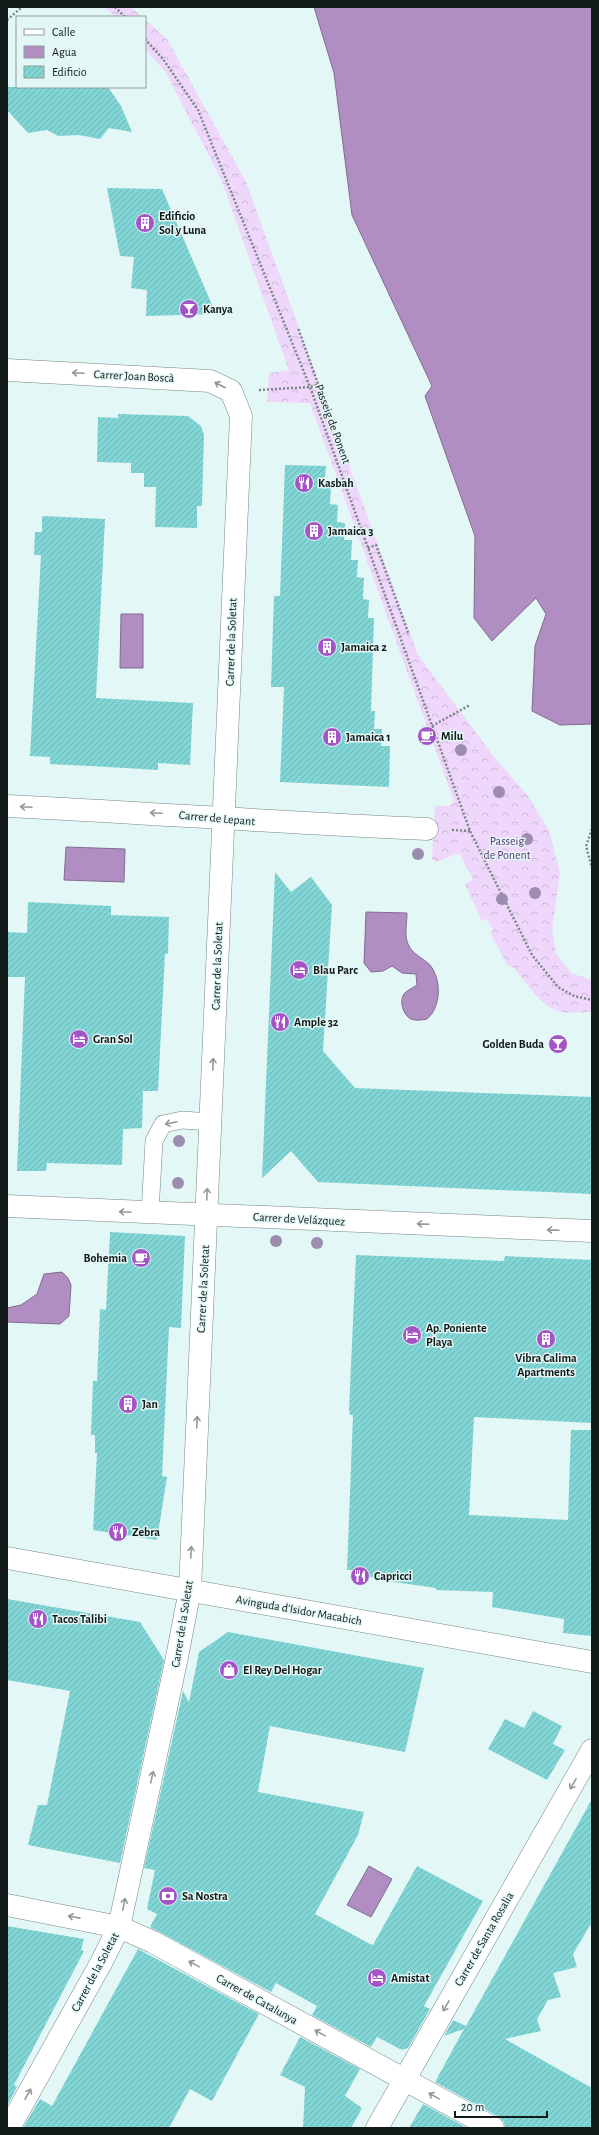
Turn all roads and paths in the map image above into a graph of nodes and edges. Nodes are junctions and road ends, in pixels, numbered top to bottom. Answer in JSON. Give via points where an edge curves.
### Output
{"nodes":[{"id":1,"x":22,"y":7,"type":"edge"},
{"id":2,"x":115,"y":7,"type":"edge"},
{"id":3,"x":124,"y":16,"type":"edge"},
{"id":4,"x":7,"y":20,"type":"edge"},
{"id":5,"x":146,"y":40,"type":"edge"},
{"id":6,"x":298,"y":328,"type":"dead end"},
{"id":7,"x":7,"y":370,"type":"edge"},
{"id":8,"x":310,"y":387,"type":"junction"},
{"id":9,"x":231,"y":391,"type":"junction"},
{"id":10,"x":368,"y":548,"type":"junction"},
{"id":11,"x":409,"y":635,"type":"dead end"},
{"id":12,"x":470,"y":705,"type":"dead end"},
{"id":13,"x":432,"y":726,"type":"junction"},
{"id":14,"x":7,"y":806,"type":"edge"},
{"id":15,"x":223,"y":819,"type":"junction"},
{"id":16,"x":428,"y":829,"type":"dead end"},
{"id":17,"x":592,"y":829,"type":"edge"},
{"id":18,"x":592,"y":868,"type":"edge"},
{"id":19,"x":592,"y":1000,"type":"edge"},
{"id":20,"x":210,"y":1122,"type":"junction"},
{"id":21,"x":7,"y":1206,"type":"edge"},
{"id":22,"x":150,"y":1213,"type":"junction"},
{"id":23,"x":206,"y":1215,"type":"junction"},
{"id":24,"x":592,"y":1232,"type":"edge"},
{"id":25,"x":7,"y":1558,"type":"edge"},
{"id":26,"x":190,"y":1590,"type":"junction"},
{"id":27,"x":592,"y":1662,"type":"edge"},
{"id":28,"x":592,"y":1750,"type":"edge"},
{"id":29,"x":7,"y":1905,"type":"edge"},
{"id":30,"x":119,"y":1927,"type":"junction"},
{"id":31,"x":404,"y":2079,"type":"junction"},
{"id":32,"x":9,"y":2128,"type":"edge"},
{"id":33,"x":377,"y":2128,"type":"edge"},
{"id":34,"x":493,"y":2128,"type":"edge"}],
"edges":[{"from":1,"to":4,"type":"path"},
{"from":2,"to":3,"type":"path"},
{"from":5,"to":8,"type":"path","name":"Passeig de Ponent","via":[[163,59],[198,110]]},
{"from":6,"to":8,"type":"path","via":[[318,384]]},
{"from":9,"to":7,"type":"street","name":"Carrer Joan Boscà","one_way":true,"via":[[210,380]]},
{"from":8,"to":9,"type":"path"},
{"from":8,"to":10,"type":"path","name":"Passeig de Ponent"},
{"from":9,"to":15,"type":"street","name":"Carrer de la Soletat","via":[[241,416]]},
{"from":10,"to":11,"type":"path","via":[[376,545]]},
{"from":10,"to":13,"type":"path","name":"Passeig de Ponent"},
{"from":12,"to":13,"type":"path"},
{"from":13,"to":19,"type":"path","name":"Passeig de Ponent","via":[[470,831],[532,955],[558,987],[574,996]]},
{"from":15,"to":14,"type":"street","name":"Carrer de Lepant","one_way":true,"via":[[176,814]]},
{"from":15,"to":16,"type":"street","name":"Carrer de Lepant"},
{"from":20,"to":15,"type":"street","name":"Carrer de la Soletat","one_way":true},
{"from":17,"to":18,"type":"path","via":[[586,846]]},
{"from":20,"to":22,"type":"lane","one_way":true,"via":[[182,1120],[163,1124],[154,1141]]},
{"from":23,"to":20,"type":"street","name":"Carrer de la Soletat","one_way":true},
{"from":22,"to":21,"type":"street","name":"Carrer de Velázquez","one_way":true},
{"from":22,"to":23,"type":"street","name":"Carrer de Velázquez"},
{"from":24,"to":23,"type":"street","name":"Carrer de Velázquez","one_way":true},
{"from":26,"to":23,"type":"street","name":"Carrer de la Soletat","one_way":true},
{"from":25,"to":26,"type":"street","name":"Avinguda d'Isidor Macabich"},
{"from":26,"to":27,"type":"street","name":"Avinguda d'Isidor Macabich"},
{"from":30,"to":26,"type":"street","name":"Carrer de la Soletat","one_way":true},
{"from":28,"to":31,"type":"street","name":"Carrer de Santa Rosalia","one_way":true},
{"from":30,"to":29,"type":"street","name":"Carrer de Catalunya","one_way":true},
{"from":31,"to":30,"type":"street","name":"Carrer de Catalunya","one_way":true,"via":[[153,1942]]},
{"from":32,"to":30,"type":"street","name":"Carrer de la Soletat","one_way":true},
{"from":31,"to":33,"type":"street","name":"Carrer de Santa Rosalia"},
{"from":34,"to":31,"type":"street","name":"Carrer de Catalunya","one_way":true}]}
